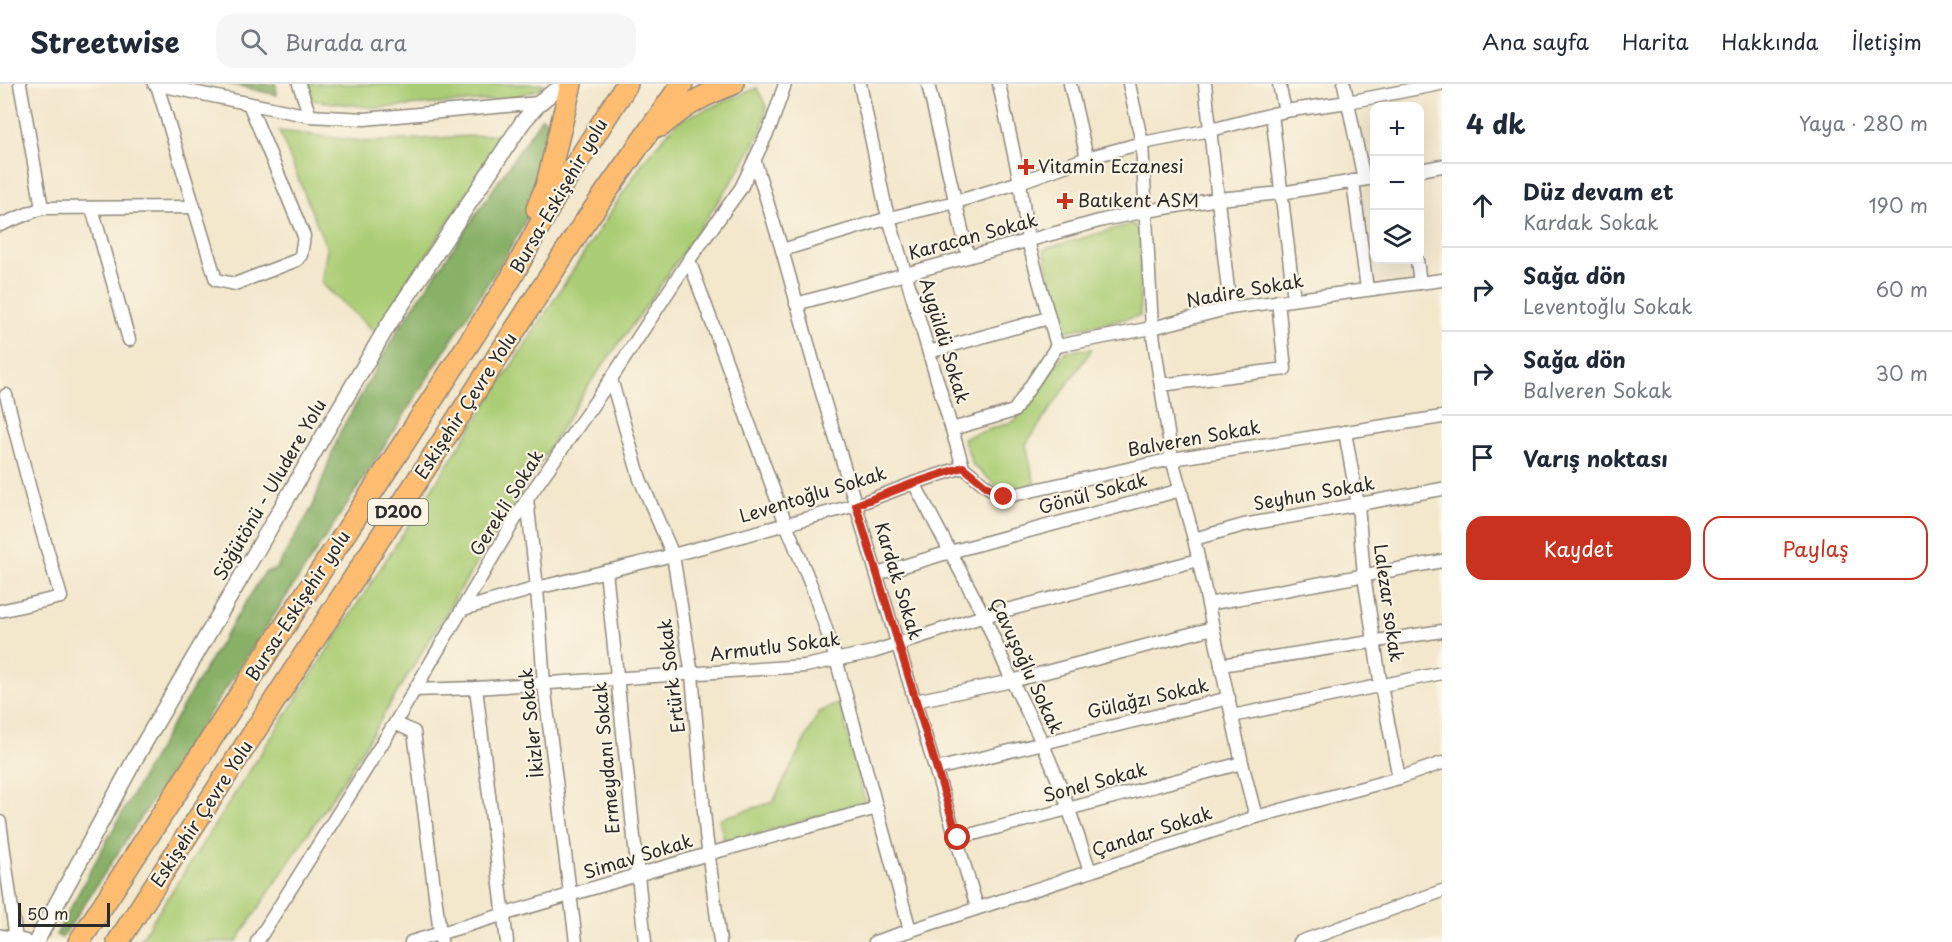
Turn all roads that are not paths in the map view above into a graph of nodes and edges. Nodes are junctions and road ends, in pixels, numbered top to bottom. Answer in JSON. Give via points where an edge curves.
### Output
{"nodes":[{"id":1,"x":20,"y":84,"type":"edge"},
{"id":2,"x":155,"y":84,"type":"edge"},
{"id":3,"x":299,"y":84,"type":"edge"},
{"id":4,"x":571,"y":84,"type":"edge"},
{"id":5,"x":627,"y":84,"type":"edge"},
{"id":6,"x":682,"y":84,"type":"edge"},
{"id":7,"x":734,"y":84,"type":"edge"},
{"id":8,"x":785,"y":84,"type":"edge"},
{"id":9,"x":860,"y":84,"type":"edge"},
{"id":10,"x":927,"y":84,"type":"edge"},
{"id":11,"x":999,"y":84,"type":"edge"},
{"id":12,"x":1070,"y":84,"type":"edge"},
{"id":13,"x":1129,"y":84,"type":"edge"},
{"id":14,"x":1205,"y":84,"type":"edge"},
{"id":15,"x":1279,"y":84,"type":"edge"},
{"id":16,"x":1344,"y":84,"type":"edge"},
{"id":17,"x":1440,"y":84,"type":"edge"},
{"id":18,"x":1348,"y":102,"type":"junction"},
{"id":19,"x":249,"y":104,"type":"junction"},
{"id":20,"x":538,"y":104,"type":"junction"},
{"id":21,"x":1279,"y":112,"type":"junction"},
{"id":22,"x":310,"y":116,"type":"junction"},
{"id":23,"x":1211,"y":130,"type":"junction"},
{"id":24,"x":642,"y":141,"type":"junction"},
{"id":25,"x":1142,"y":143,"type":"junction"},
{"id":26,"x":1087,"y":158,"type":"junction"},
{"id":27,"x":755,"y":162,"type":"junction"},
{"id":28,"x":1442,"y":166,"type":"edge"},
{"id":29,"x":1424,"y":169,"type":"edge"},
{"id":30,"x":1364,"y":179,"type":"edge"},
{"id":31,"x":1020,"y":182,"type":"junction"},
{"id":32,"x":1281,"y":193,"type":"junction"},
{"id":33,"x":1218,"y":199,"type":"junction"},
{"id":34,"x":956,"y":202,"type":"junction"},
{"id":35,"x":194,"y":207,"type":"junction"},
{"id":36,"x":42,"y":208,"type":"junction"},
{"id":37,"x":92,"y":208,"type":"junction"},
{"id":38,"x":1147,"y":211,"type":"junction"},
{"id":39,"x":889,"y":218,"type":"junction"},
{"id":40,"x":0,"y":225,"type":"edge"},
{"id":41,"x":1028,"y":241,"type":"junction"},
{"id":42,"x":782,"y":250,"type":"junction"},
{"id":43,"x":968,"y":256,"type":"junction"},
{"id":44,"x":689,"y":260,"type":"junction"},
{"id":45,"x":1418,"y":264,"type":"edge"},
{"id":46,"x":905,"y":275,"type":"junction"},
{"id":47,"x":510,"y":280,"type":"junction"},
{"id":48,"x":1442,"y":280,"type":"edge"},
{"id":49,"x":1420,"y":283,"type":"junction"},
{"id":50,"x":1367,"y":289,"type":"junction"},
{"id":51,"x":1294,"y":299,"type":"junction"},
{"id":52,"x":1278,"y":301,"type":"junction"},
{"id":53,"x":796,"y":304,"type":"junction"},
{"id":54,"x":1230,"y":308,"type":"junction"},
{"id":55,"x":1048,"y":318,"type":"junction"},
{"id":56,"x":1152,"y":328,"type":"junction"},
{"id":57,"x":129,"y":340,"type":"dead end"},
{"id":58,"x":1056,"y":346,"type":"junction"},
{"id":59,"x":929,"y":352,"type":"junction"},
{"id":60,"x":612,"y":379,"type":"junction"},
{"id":61,"x":1161,"y":385,"type":"junction"},
{"id":62,"x":6,"y":394,"type":"dead end"},
{"id":63,"x":1442,"y":417,"type":"edge"},
{"id":64,"x":952,"y":429,"type":"junction"},
{"id":65,"x":1345,"y":432,"type":"junction"},
{"id":66,"x":1172,"y":459,"type":"junction"},
{"id":67,"x":963,"y":467,"type":"junction"},
{"id":68,"x":914,"y":483,"type":"junction"},
{"id":69,"x":1442,"y":489,"type":"edge"},
{"id":70,"x":1181,"y":490,"type":"junction"},
{"id":71,"x":527,"y":499,"type":"junction"},
{"id":72,"x":856,"y":505,"type":"junction"},
{"id":73,"x":1358,"y":505,"type":"junction"},
{"id":74,"x":786,"y":524,"type":"junction"},
{"id":75,"x":1194,"y":539,"type":"junction"},
{"id":76,"x":950,"y":552,"type":"junction"},
{"id":77,"x":673,"y":555,"type":"junction"},
{"id":78,"x":1198,"y":560,"type":"junction"},
{"id":79,"x":1442,"y":561,"type":"edge"},
{"id":80,"x":606,"y":571,"type":"junction"},
{"id":81,"x":877,"y":574,"type":"junction"},
{"id":82,"x":1365,"y":576,"type":"junction"},
{"id":83,"x":537,"y":588,"type":"junction"},
{"id":84,"x":1208,"y":604,"type":"junction"},
{"id":85,"x":463,"y":609,"type":"junction"},
{"id":86,"x":0,"y":611,"type":"edge"},
{"id":87,"x":984,"y":616,"type":"junction"},
{"id":88,"x":1213,"y":628,"type":"junction"},
{"id":89,"x":1442,"y":631,"type":"edge"},
{"id":90,"x":898,"y":643,"type":"junction"},
{"id":91,"x":1374,"y":643,"type":"junction"},
{"id":92,"x":836,"y":659,"type":"junction"},
{"id":93,"x":1221,"y":665,"type":"junction"},
{"id":94,"x":1442,"y":673,"type":"edge"},
{"id":95,"x":692,"y":675,"type":"junction"},
{"id":96,"x":618,"y":680,"type":"junction"},
{"id":97,"x":1012,"y":681,"type":"junction"},
{"id":98,"x":544,"y":684,"type":"junction"},
{"id":99,"x":1380,"y":686,"type":"junction"},
{"id":100,"x":476,"y":688,"type":"junction"},
{"id":101,"x":415,"y":690,"type":"junction"},
{"id":102,"x":1228,"y":698,"type":"junction"},
{"id":103,"x":915,"y":701,"type":"junction"},
{"id":104,"x":1232,"y":716,"type":"junction"},
{"id":105,"x":395,"y":723,"type":"junction"},
{"id":106,"x":1042,"y":742,"type":"junction"},
{"id":107,"x":1442,"y":763,"type":"edge"},
{"id":108,"x":1242,"y":764,"type":"junction"},
{"id":109,"x":936,"y":769,"type":"junction"},
{"id":110,"x":1399,"y":778,"type":"junction"},
{"id":111,"x":877,"y":808,"type":"junction"},
{"id":112,"x":1068,"y":809,"type":"junction"},
{"id":113,"x":1256,"y":817,"type":"junction"},
{"id":114,"x":0,"y":822,"type":"edge"},
{"id":115,"x":958,"y":838,"type":"junction"},
{"id":116,"x":708,"y":854,"type":"junction"},
{"id":117,"x":1090,"y":871,"type":"junction"},
{"id":118,"x":636,"y":876,"type":"junction"},
{"id":119,"x":1442,"y":891,"type":"edge"},
{"id":120,"x":570,"y":896,"type":"junction"},
{"id":121,"x":977,"y":907,"type":"junction"},
{"id":122,"x":504,"y":915,"type":"junction"},
{"id":123,"x":910,"y":930,"type":"junction"},
{"id":124,"x":0,"y":937,"type":"edge"},
{"id":125,"x":441,"y":938,"type":"edge"},
{"id":126,"x":20,"y":941,"type":"edge"},
{"id":127,"x":36,"y":942,"type":"edge"},
{"id":128,"x":79,"y":942,"type":"edge"},
{"id":129,"x":118,"y":942,"type":"edge"},
{"id":130,"x":257,"y":942,"type":"edge"},
{"id":131,"x":411,"y":942,"type":"edge"},
{"id":132,"x":507,"y":942,"type":"edge"},
{"id":133,"x":576,"y":942,"type":"edge"},
{"id":134,"x":645,"y":942,"type":"edge"},
{"id":135,"x":720,"y":942,"type":"edge"},
{"id":136,"x":875,"y":942,"type":"edge"},
{"id":137,"x":1300,"y":942,"type":"edge"}],
"edges":[{"from":1,"to":36,"type":"street"},
{"from":2,"to":19,"type":"street"},
{"from":2,"to":35,"type":"street"},
{"from":3,"to":22,"type":"street"},
{"from":4,"to":20,"type":"street","name":"Söğütönü - Uludere Yolu","via":[[556,89]]},
{"from":4,"to":47,"type":"highway","via":[[547,184]]},
{"from":5,"to":47,"type":"highway","name":"Bursa-Eskişehir yolu","number":"D200","via":[[555,197]]},
{"from":6,"to":24,"type":"highway","name":"Eskişehir Çevre Yolu","number":"D200"},
{"from":7,"to":24,"type":"highway","via":[[680,109]]},
{"from":8,"to":27,"type":"street","name":"Gerekli Sokak"},
{"from":9,"to":39,"type":"street","name":"Aygüldü Sokak"},
{"from":10,"to":34,"type":"street"},
{"from":11,"to":31,"type":"street"},
{"from":12,"to":26,"type":"street"},
{"from":13,"to":25,"type":"street"},
{"from":14,"to":23,"type":"street"},
{"from":15,"to":21,"type":"street"},
{"from":16,"to":18,"type":"street"},
{"from":17,"to":18,"type":"street"},
{"from":18,"to":21,"type":"street"},
{"from":18,"to":30,"type":"street"},
{"from":19,"to":22,"type":"street"},
{"from":19,"to":35,"type":"street","via":[[304,236],[301,255],[235,284],[216,280]]},
{"from":20,"to":22,"type":"street","via":[[364,119]]},
{"from":20,"to":127,"type":"street","name":"Söğütönü - Uludere Yolu","via":[[387,327],[135,759]]},
{"from":21,"to":23,"type":"street"},
{"from":21,"to":32,"type":"street"},
{"from":23,"to":25,"type":"street"},
{"from":23,"to":33,"type":"street"},
{"from":24,"to":129,"type":"highway","name":"Eskişehir Çevre Yolu","number":"D200","via":[[583,225]]},
{"from":25,"to":26,"type":"street"},
{"from":25,"to":38,"type":"street"},
{"from":26,"to":31,"type":"street"},
{"from":27,"to":42,"type":"street","name":"Kardak Sokak"},
{"from":27,"to":44,"type":"street","name":"Gerekli Sokak"},
{"from":28,"to":29,"type":"street"},
{"from":30,"to":32,"type":"street","name":"Karacan Sokak"},
{"from":30,"to":50,"type":"street"},
{"from":31,"to":34,"type":"street"},
{"from":31,"to":41,"type":"street"},
{"from":32,"to":33,"type":"street","name":"Karacan Sokak"},
{"from":32,"to":51,"type":"street"},
{"from":33,"to":38,"type":"street","name":"Karacan Sokak"},
{"from":33,"to":54,"type":"street"},
{"from":34,"to":39,"type":"street"},
{"from":34,"to":43,"type":"street"},
{"from":35,"to":37,"type":"street"},
{"from":36,"to":37,"type":"street"},
{"from":36,"to":40,"type":"street"},
{"from":37,"to":57,"type":"street"},
{"from":38,"to":41,"type":"street","name":"Karacan Sokak"},
{"from":38,"to":56,"type":"street"},
{"from":39,"to":42,"type":"street"},
{"from":39,"to":46,"type":"street","name":"Aygüldü Sokak"},
{"from":41,"to":43,"type":"street","name":"Karacan Sokak"},
{"from":41,"to":55,"type":"street"},
{"from":42,"to":53,"type":"street","name":"Kardak Sokak"},
{"from":43,"to":46,"type":"street","name":"Karacan Sokak"},
{"from":44,"to":60,"type":"street","name":"Gerekli Sokak"},
{"from":44,"to":74,"type":"street"},
{"from":45,"to":49,"type":"street"},
{"from":46,"to":53,"type":"street","name":"Karacan Sokak"},
{"from":46,"to":59,"type":"street","name":"Aygüldü Sokak"},
{"from":47,"to":128,"type":"highway","name":"Bursa-Eskişehir yolu","number":"D200"},
{"from":48,"to":49,"type":"street","name":"Nadire Sokak"},
{"from":49,"to":50,"type":"street","name":"Nadire Sokak"},
{"from":50,"to":51,"type":"street","name":"Nadire Sokak"},
{"from":51,"to":52,"type":"street","name":"Nadire Sokak"},
{"from":52,"to":54,"type":"street","name":"Nadire Sokak"},
{"from":52,"to":61,"type":"street","via":[[1285,369]]},
{"from":53,"to":72,"type":"street","name":"Kardak Sokak"},
{"from":54,"to":56,"type":"street","name":"Nadire Sokak"},
{"from":55,"to":58,"type":"street"},
{"from":55,"to":59,"type":"street"},
{"from":56,"to":58,"type":"street","name":"Nadire Sokak"},
{"from":56,"to":61,"type":"street"},
{"from":58,"to":64,"type":"street","via":[[1014,411]]},
{"from":59,"to":64,"type":"street","name":"Aygüldü Sokak"},
{"from":60,"to":71,"type":"street","name":"Gerekli Sokak"},
{"from":60,"to":77,"type":"street","name":"Ertürk Sokak","via":[[640,479]]},
{"from":61,"to":66,"type":"street"},
{"from":62,"to":86,"type":"street","via":[[61,597]]},
{"from":63,"to":65,"type":"street","name":"Balveren Sokak"},
{"from":64,"to":67,"type":"street","name":"Aygüldü Sokak"},
{"from":65,"to":66,"type":"street","name":"Balveren Sokak"},
{"from":65,"to":73,"type":"street","name":"Lalezar sokak"},
{"from":66,"to":67,"type":"street","name":"Balveren Sokak","via":[[1004,497]]},
{"from":66,"to":70,"type":"street"},
{"from":67,"to":68,"type":"street","name":"Leventoğlu Sokak"},
{"from":68,"to":72,"type":"street","name":"Leventoğlu Sokak"},
{"from":68,"to":76,"type":"street","name":"Çavuşoğlu Sokak"},
{"from":69,"to":73,"type":"street","name":"Seyhun Sokak"},
{"from":70,"to":75,"type":"street"},
{"from":70,"to":76,"type":"street","name":"Gönül Sokak"},
{"from":71,"to":83,"type":"street","name":"İkizler Sokak"},
{"from":71,"to":85,"type":"street","name":"Gerekli Sokak"},
{"from":72,"to":74,"type":"street","name":"Leventoğlu Sokak"},
{"from":72,"to":81,"type":"street","name":"Kardak Sokak"},
{"from":73,"to":75,"type":"street","name":"Seyhun Sokak","via":[[1244,525]]},
{"from":73,"to":82,"type":"street","name":"Lalezar sokak"},
{"from":74,"to":77,"type":"street","name":"Leventoğlu Sokak"},
{"from":74,"to":92,"type":"street"},
{"from":75,"to":78,"type":"street"},
{"from":76,"to":81,"type":"street","name":"Gönül Sokak"},
{"from":76,"to":87,"type":"street","name":"Çavuşoğlu Sokak"},
{"from":77,"to":80,"type":"street","name":"Leventoğlu Sokak"},
{"from":77,"to":95,"type":"street","name":"Ertürk Sokak"},
{"from":78,"to":84,"type":"street"},
{"from":78,"to":87,"type":"street","name":"Armutlu Sokak"},
{"from":79,"to":82,"type":"street"},
{"from":80,"to":83,"type":"street"},
{"from":80,"to":96,"type":"street","name":"Ermeydanı Sokak"},
{"from":81,"to":90,"type":"street","name":"Kardak Sokak"},
{"from":82,"to":84,"type":"street"},
{"from":82,"to":91,"type":"street","name":"Lalezar sokak"},
{"from":83,"to":85,"type":"street"},
{"from":83,"to":98,"type":"street","name":"İkizler Sokak"},
{"from":84,"to":88,"type":"street"},
{"from":85,"to":101,"type":"street","name":"Gerekli Sokak"},
{"from":87,"to":90,"type":"street","name":"Armutlu Sokak"},
{"from":87,"to":97,"type":"street","name":"Çavuşoğlu Sokak"},
{"from":88,"to":93,"type":"street"},
{"from":88,"to":97,"type":"street"},
{"from":89,"to":91,"type":"street"},
{"from":90,"to":92,"type":"street","name":"Armutlu Sokak"},
{"from":90,"to":103,"type":"street","name":"Kardak Sokak"},
{"from":91,"to":93,"type":"street"},
{"from":91,"to":99,"type":"street","name":"Lalezar sokak"},
{"from":92,"to":95,"type":"street","name":"Armutlu Sokak","via":[[805,666]]},
{"from":92,"to":111,"type":"street"},
{"from":93,"to":102,"type":"street"},
{"from":94,"to":99,"type":"street"},
{"from":95,"to":96,"type":"street","name":"Armutlu Sokak"},
{"from":95,"to":116,"type":"street","name":"Ertürk Sokak"},
{"from":96,"to":98,"type":"street","name":"Armutlu Sokak"},
{"from":96,"to":118,"type":"street","name":"Ermeydanı Sokak"},
{"from":97,"to":103,"type":"street"},
{"from":97,"to":106,"type":"street","name":"Çavuşoğlu Sokak"},
{"from":98,"to":100,"type":"street","name":"Armutlu Sokak"},
{"from":98,"to":120,"type":"street","name":"İkizler Sokak"},
{"from":99,"to":104,"type":"street"},
{"from":99,"to":110,"type":"street","name":"Lalezar sokak"},
{"from":100,"to":101,"type":"street","name":"Armutlu Sokak"},
{"from":100,"to":122,"type":"street"},
{"from":101,"to":105,"type":"street","name":"Gerekli Sokak"},
{"from":102,"to":104,"type":"street"},
{"from":102,"to":106,"type":"street","name":"Gülağzı Sokak"},
{"from":103,"to":109,"type":"street","name":"Kardak Sokak"},
{"from":104,"to":108,"type":"street"},
{"from":105,"to":125,"type":"street","via":[[414,732]]},
{"from":105,"to":130,"type":"street","name":"Gerekli Sokak"},
{"from":106,"to":109,"type":"street","name":"Gülağzı Sokak"},
{"from":106,"to":112,"type":"street","name":"Çavuşoğlu Sokak"},
{"from":107,"to":110,"type":"street","name":"Çandar Sokak"},
{"from":108,"to":112,"type":"street","name":"Sonel Sokak"},
{"from":108,"to":113,"type":"street"},
{"from":109,"to":115,"type":"street","name":"Kardak Sokak"},
{"from":110,"to":113,"type":"street","name":"Çandar Sokak"},
{"from":111,"to":116,"type":"street","name":"Simav Sokak"},
{"from":111,"to":123,"type":"street"},
{"from":112,"to":115,"type":"street","name":"Sonel Sokak"},
{"from":112,"to":117,"type":"street","name":"Çavuşoğlu Sokak"},
{"from":113,"to":117,"type":"street","name":"Çandar Sokak"},
{"from":114,"to":126,"type":"street"},
{"from":115,"to":121,"type":"street","name":"Kardak Sokak"},
{"from":116,"to":118,"type":"street","name":"Simav Sokak"},
{"from":116,"to":135,"type":"street","name":"Ertürk Sokak"},
{"from":117,"to":121,"type":"street","name":"Çandar Sokak"},
{"from":118,"to":120,"type":"street","name":"Simav Sokak"},
{"from":118,"to":134,"type":"street","name":"Ermeydanı Sokak"},
{"from":119,"to":137,"type":"street"},
{"from":120,"to":122,"type":"street","name":"Simav Sokak"},
{"from":120,"to":133,"type":"street","name":"İkizler Sokak"},
{"from":121,"to":123,"type":"street","name":"Çandar Sokak"},
{"from":122,"to":125,"type":"street","name":"Simav Sokak"},
{"from":122,"to":132,"type":"street"},
{"from":123,"to":136,"type":"street","name":"Çandar Sokak"},
{"from":124,"to":126,"type":"street"},
{"from":125,"to":131,"type":"street","name":"Simav Sokak"}]}
